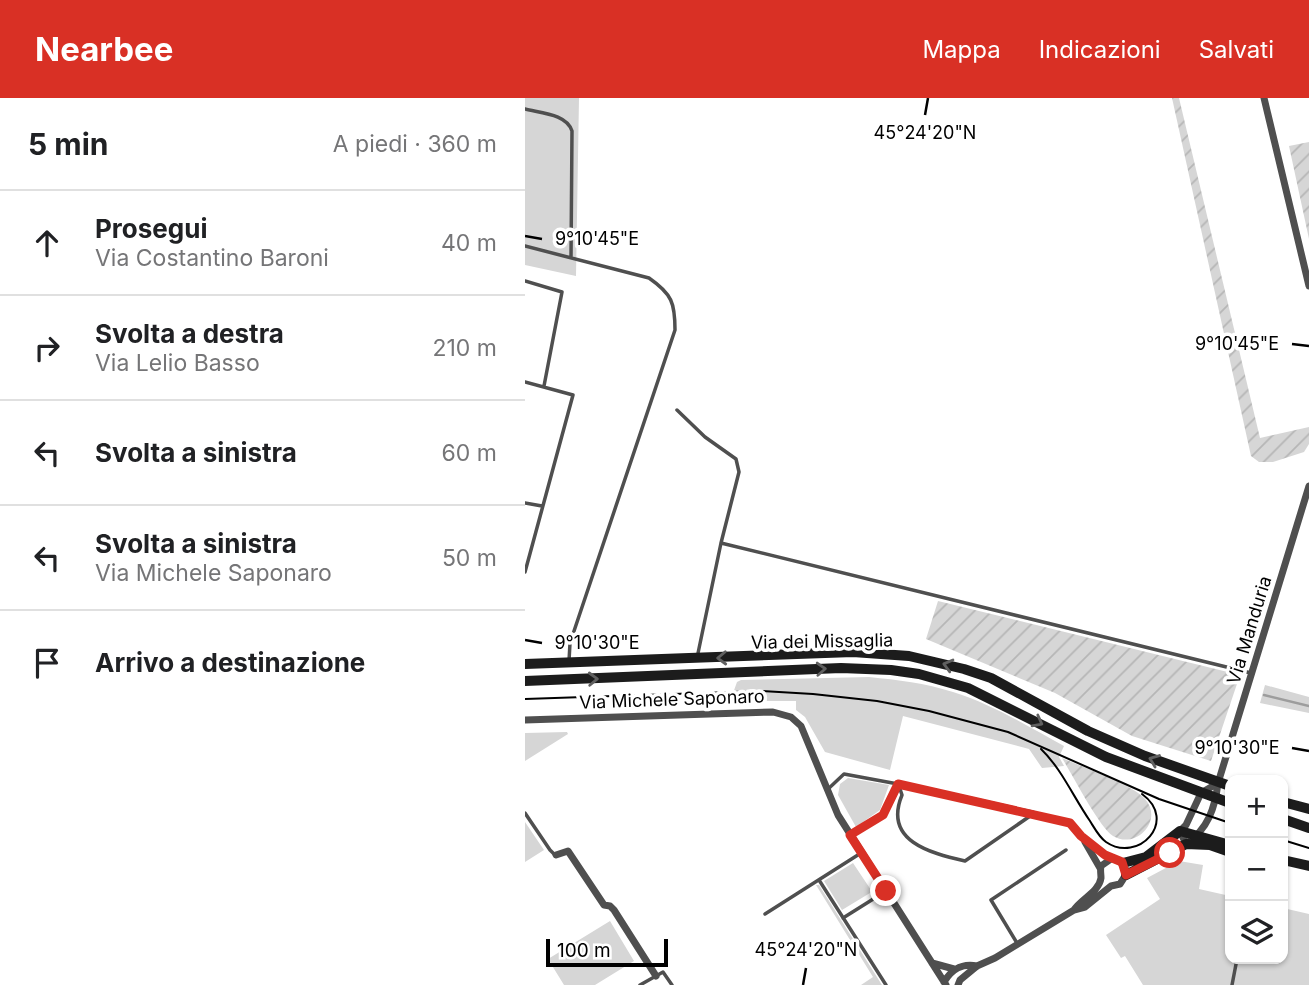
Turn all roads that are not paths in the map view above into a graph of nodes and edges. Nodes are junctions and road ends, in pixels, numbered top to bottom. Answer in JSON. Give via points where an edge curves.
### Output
{"nodes":[{"id":1,"x":1264,"y":98,"type":"edge"},
{"id":2,"x":525,"y":109,"type":"edge"},
{"id":3,"x":525,"y":246,"type":"edge"},
{"id":4,"x":571,"y":258,"type":"junction"},
{"id":5,"x":525,"y":281,"type":"edge"},
{"id":6,"x":1309,"y":286,"type":"edge"},
{"id":7,"x":525,"y":382,"type":"edge"},
{"id":8,"x":544,"y":386,"type":"junction"},
{"id":9,"x":677,"y":410,"type":"dead end"},
{"id":10,"x":1309,"y":486,"type":"edge"},
{"id":11,"x":525,"y":503,"type":"edge"},
{"id":12,"x":542,"y":506,"type":"junction"},
{"id":13,"x":721,"y":543,"type":"junction"},
{"id":14,"x":525,"y":572,"type":"edge"},
{"id":15,"x":697,"y":659,"type":"junction"},
{"id":16,"x":569,"y":663,"type":"junction"},
{"id":17,"x":525,"y":664,"type":"edge"},
{"id":18,"x":1253,"y":673,"type":"junction"},
{"id":19,"x":525,"y":681,"type":"edge"},
{"id":20,"x":525,"y":720,"type":"edge"},
{"id":21,"x":1218,"y":783,"type":"junction"},
{"id":22,"x":898,"y":784,"type":"junction"},
{"id":23,"x":1225,"y":785,"type":"edge"},
{"id":24,"x":827,"y":791,"type":"junction"},
{"id":25,"x":1201,"y":793,"type":"junction"},
{"id":26,"x":1216,"y":799,"type":"junction"},
{"id":27,"x":1225,"y":802,"type":"edge"},
{"id":28,"x":1288,"y":803,"type":"edge"},
{"id":29,"x":1309,"y":809,"type":"edge"},
{"id":30,"x":525,"y":813,"type":"edge"},
{"id":31,"x":1033,"y":814,"type":"junction"},
{"id":32,"x":1288,"y":821,"type":"edge"},
{"id":33,"x":1309,"y":828,"type":"edge"},
{"id":34,"x":1180,"y":831,"type":"junction"},
{"id":35,"x":850,"y":835,"type":"junction"},
{"id":36,"x":1081,"y":836,"type":"junction"},
{"id":37,"x":1199,"y":836,"type":"junction"},
{"id":38,"x":1187,"y":844,"type":"junction"},
{"id":39,"x":1225,"y":844,"type":"edge"},
{"id":40,"x":1066,"y":850,"type":"dead end"},
{"id":41,"x":1225,"y":850,"type":"edge"},
{"id":42,"x":862,"y":853,"type":"junction"},
{"id":43,"x":556,"y":855,"type":"joint"},
{"id":44,"x":1111,"y":859,"type":"junction"},
{"id":45,"x":1288,"y":861,"type":"edge"},
{"id":46,"x":1123,"y":863,"type":"junction"},
{"id":47,"x":1309,"y":866,"type":"edge"},
{"id":48,"x":1100,"y":868,"type":"junction"},
{"id":49,"x":1126,"y":875,"type":"junction"},
{"id":50,"x":1101,"y":878,"type":"junction"},
{"id":51,"x":820,"y":880,"type":"junction"},
{"id":52,"x":1111,"y":886,"type":"junction"},
{"id":53,"x":886,"y":891,"type":"junction"},
{"id":54,"x":1074,"y":910,"type":"junction"},
{"id":55,"x":765,"y":914,"type":"dead end"},
{"id":56,"x":843,"y":918,"type":"junction"},
{"id":57,"x":1018,"y":945,"type":"junction"},
{"id":58,"x":931,"y":963,"type":"junction"},
{"id":59,"x":1236,"y":964,"type":"edge"},
{"id":60,"x":977,"y":966,"type":"junction"},
{"id":61,"x":954,"y":970,"type":"junction"},
{"id":62,"x":656,"y":976,"type":"junction"},
{"id":63,"x":959,"y":983,"type":"edge"},
{"id":64,"x":945,"y":984,"type":"edge"},
{"id":65,"x":641,"y":985,"type":"edge"},
{"id":66,"x":672,"y":985,"type":"edge"},
{"id":67,"x":886,"y":985,"type":"edge"},
{"id":68,"x":1232,"y":985,"type":"edge"}],
"edges":[{"from":1,"to":6,"type":"street"},
{"from":2,"to":4,"type":"lane","via":[[570,123]]},
{"from":3,"to":4,"type":"lane"},
{"from":4,"to":16,"type":"lane","via":[[649,278],[664,289],[675,307],[675,330],[570,643]]},
{"from":5,"to":8,"type":"lane","via":[[562,292]]},
{"from":7,"to":8,"type":"lane"},
{"from":8,"to":12,"type":"lane","via":[[573,395]]},
{"from":9,"to":13,"type":"lane","via":[[736,459],[739,472]]},
{"from":10,"to":18,"type":"street","name":"Via Manduria"},
{"from":11,"to":12,"type":"lane"},
{"from":12,"to":14,"type":"lane"},
{"from":13,"to":15,"type":"lane"},
{"from":13,"to":18,"type":"lane"},
{"from":15,"to":16,"type":"main road","name":"Via dei Missaglia"},
{"from":21,"to":15,"type":"main road","name":"Via dei Missaglia","one_way":true,"via":[[1145,757],[991,678],[935,661],[853,652]]},
{"from":16,"to":17,"type":"main road","name":"Via dei Missaglia"},
{"from":18,"to":21,"type":"street","name":"Via Manduria"},
{"from":19,"to":25,"type":"main road","name":"Via dei Missaglia","one_way":true,"via":[[841,668],[919,674],[968,688],[1106,757]]},
{"from":20,"to":24,"type":"street","name":"Via Michele Saponaro","via":[[773,712],[791,717],[801,726]]},
{"from":21,"to":23,"type":"main road","name":"Via dei Missaglia"},
{"from":21,"to":25,"type":"street"},
{"from":21,"to":26,"type":"street"},
{"from":22,"to":24,"type":"lane","via":[[844,774]]},
{"from":22,"to":31,"type":"street"},
{"from":22,"to":31,"type":"lane","via":[[902,795],[897,823],[910,841],[934,854],[965,861]]},
{"from":22,"to":35,"type":"lane","via":[[883,815]]},
{"from":24,"to":35,"type":"street","name":"Via Michele Saponaro"},
{"from":25,"to":26,"type":"main road","name":"Via dei Missaglia"},
{"from":25,"to":34,"type":"street"},
{"from":26,"to":27,"type":"main road","name":"Via dei Missaglia"},
{"from":26,"to":37,"type":"street"},
{"from":28,"to":29,"type":"main road"},
{"from":30,"to":43,"type":"lane"},
{"from":31,"to":36,"type":"lane","via":[[1070,823]]},
{"from":32,"to":33,"type":"main road"},
{"from":34,"to":37,"type":"main road"},
{"from":34,"to":38,"type":"street"},
{"from":34,"to":46,"type":"main road","via":[[1146,857]]},
{"from":35,"to":42,"type":"street","name":"Via Michele Saponaro"},
{"from":36,"to":44,"type":"street"},
{"from":36,"to":48,"type":"street"},
{"from":37,"to":38,"type":"street"},
{"from":37,"to":39,"type":"main road"},
{"from":38,"to":41,"type":"main road"},
{"from":38,"to":49,"type":"main road"},
{"from":40,"to":57,"type":"lane","via":[[991,900]]},
{"from":42,"to":51,"type":"lane"},
{"from":42,"to":53,"type":"street","name":"Via Michele Saponaro"},
{"from":43,"to":62,"type":"street","via":[[568,851],[604,905],[614,910]]},
{"from":44,"to":46,"type":"street"},
{"from":44,"to":48,"type":"street"},
{"from":45,"to":47,"type":"main road"},
{"from":46,"to":49,"type":"street"},
{"from":48,"to":50,"type":"street"},
{"from":49,"to":52,"type":"street","via":[[1122,883]]},
{"from":50,"to":52,"type":"street"},
{"from":50,"to":54,"type":"street"},
{"from":51,"to":55,"type":"lane"},
{"from":51,"to":56,"type":"lane"},
{"from":52,"to":54,"type":"street"},
{"from":53,"to":56,"type":"lane"},
{"from":53,"to":58,"type":"street","name":"Via Michele Saponaro"},
{"from":54,"to":57,"type":"street"},
{"from":56,"to":67,"type":"lane"},
{"from":57,"to":60,"type":"street"},
{"from":58,"to":61,"type":"street"},
{"from":58,"to":64,"type":"street","name":"Via Michele Saponaro"},
{"from":59,"to":68,"type":"lane"},
{"from":60,"to":61,"type":"street","via":[[967,964]]},
{"from":60,"to":63,"type":"street"},
{"from":61,"to":64,"type":"street"},
{"from":62,"to":65,"type":"lane"},
{"from":62,"to":66,"type":"lane","via":[[665,972]]},
{"from":63,"to":64,"type":"street"}]}
